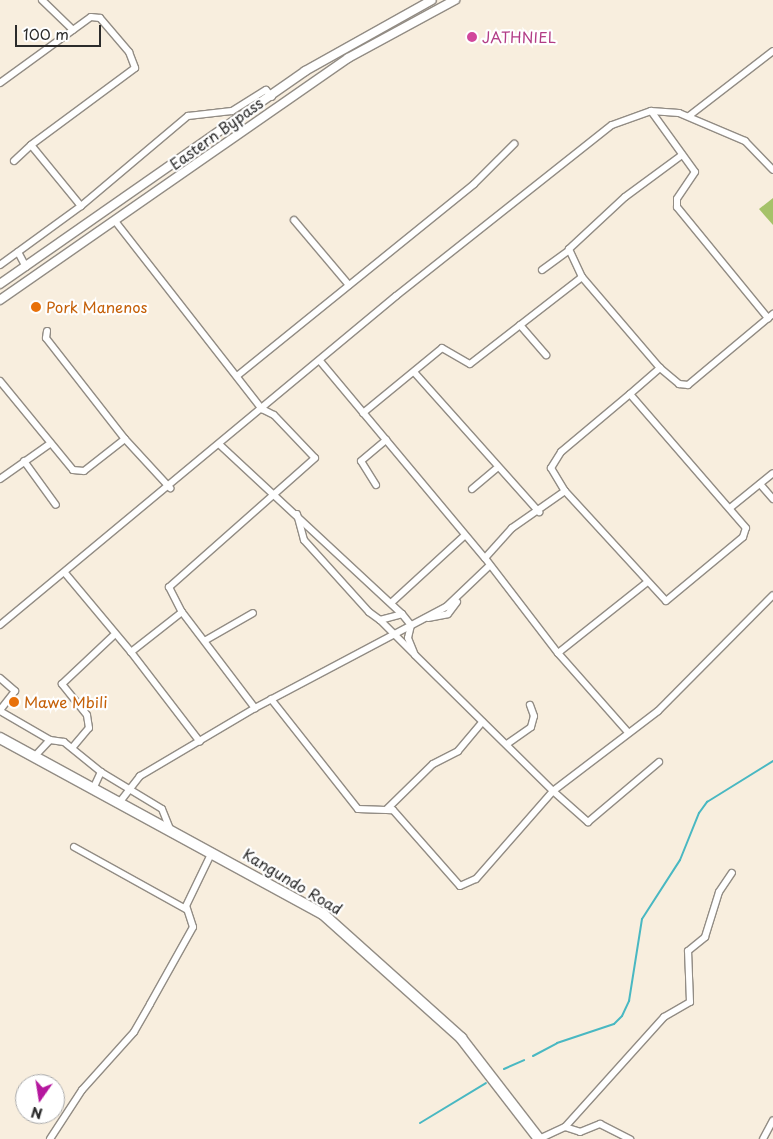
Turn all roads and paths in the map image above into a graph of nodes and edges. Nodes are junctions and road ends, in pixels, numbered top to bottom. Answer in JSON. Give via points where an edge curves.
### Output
{"nodes":[{"id":1,"x":42,"y":0,"type":"edge"},
{"id":2,"x":432,"y":0,"type":"edge"},
{"id":3,"x":455,"y":0,"type":"edge"},
{"id":4,"x":73,"y":30,"type":"junction"},
{"id":5,"x":773,"y":51,"type":"edge"},
{"id":6,"x":0,"y":83,"type":"edge"},
{"id":7,"x":272,"y":97,"type":"junction"},
{"id":8,"x":651,"y":111,"type":"junction"},
{"id":9,"x":689,"y":116,"type":"junction"},
{"id":10,"x":514,"y":144,"type":"dead end"},
{"id":11,"x":30,"y":145,"type":"junction"},
{"id":12,"x":682,"y":154,"type":"junction"},
{"id":13,"x":14,"y":161,"type":"dead end"},
{"id":14,"x":773,"y":170,"type":"edge"},
{"id":15,"x":123,"y":199,"type":"junction"},
{"id":16,"x":81,"y":206,"type":"junction"},
{"id":17,"x":131,"y":209,"type":"junction"},
{"id":18,"x":294,"y":220,"type":"dead end"},
{"id":19,"x":114,"y":221,"type":"junction"},
{"id":20,"x":568,"y":251,"type":"junction"},
{"id":21,"x":18,"y":252,"type":"junction"},
{"id":22,"x":0,"y":265,"type":"edge"},
{"id":23,"x":26,"y":267,"type":"junction"},
{"id":24,"x":542,"y":270,"type":"dead end"},
{"id":25,"x":582,"y":277,"type":"junction"},
{"id":26,"x":0,"y":284,"type":"edge"},
{"id":27,"x":349,"y":285,"type":"junction"},
{"id":28,"x":0,"y":300,"type":"edge"},
{"id":29,"x":770,"y":316,"type":"edge"},
{"id":30,"x":520,"y":325,"type":"junction"},
{"id":31,"x":47,"y":331,"type":"dead end"},
{"id":32,"x":546,"y":355,"type":"dead end"},
{"id":33,"x":320,"y":361,"type":"junction"},
{"id":34,"x":660,"y":368,"type":"junction"},
{"id":35,"x":414,"y":372,"type":"junction"},
{"id":36,"x":237,"y":376,"type":"junction"},
{"id":37,"x":0,"y":381,"type":"edge"},
{"id":38,"x":630,"y":394,"type":"junction"},
{"id":39,"x":262,"y":409,"type":"junction"},
{"id":40,"x":363,"y":413,"type":"junction"},
{"id":41,"x":126,"y":439,"type":"junction"},
{"id":42,"x":386,"y":440,"type":"junction"},
{"id":43,"x":51,"y":443,"type":"junction"},
{"id":44,"x":220,"y":445,"type":"junction"},
{"id":45,"x":24,"y":461,"type":"junction"},
{"id":46,"x":496,"y":469,"type":"junction"},
{"id":47,"x":773,"y":473,"type":"edge"},
{"id":48,"x":0,"y":479,"type":"edge"},
{"id":49,"x":760,"y":484,"type":"junction"},
{"id":50,"x":376,"y":486,"type":"dead end"},
{"id":51,"x":170,"y":488,"type":"junction"},
{"id":52,"x":472,"y":489,"type":"dead end"},
{"id":53,"x":565,"y":491,"type":"junction"},
{"id":54,"x":273,"y":494,"type":"junction"},
{"id":55,"x":773,"y":499,"type":"edge"},
{"id":56,"x":56,"y":505,"type":"dead end"},
{"id":57,"x":730,"y":508,"type":"junction"},
{"id":58,"x":539,"y":512,"type":"junction"},
{"id":59,"x":297,"y":514,"type":"junction"},
{"id":60,"x":463,"y":537,"type":"junction"},
{"id":61,"x":485,"y":558,"type":"junction"},
{"id":62,"x":488,"y":566,"type":"junction"},
{"id":63,"x":64,"y":573,"type":"junction"},
{"id":64,"x":646,"y":583,"type":"junction"},
{"id":65,"x":773,"y":595,"type":"edge"},
{"id":66,"x":391,"y":603,"type":"junction"},
{"id":67,"x":182,"y":612,"type":"junction"},
{"id":68,"x":253,"y":613,"type":"dead end"},
{"id":69,"x":402,"y":614,"type":"junction"},
{"id":70,"x":380,"y":620,"type":"junction"},
{"id":71,"x":0,"y":625,"type":"edge"},
{"id":72,"x":411,"y":625,"type":"junction"},
{"id":73,"x":113,"y":636,"type":"junction"},
{"id":74,"x":396,"y":637,"type":"junction"},
{"id":75,"x":206,"y":640,"type":"junction"},
{"id":76,"x":130,"y":652,"type":"junction"},
{"id":77,"x":558,"y":652,"type":"junction"},
{"id":78,"x":415,"y":655,"type":"junction"},
{"id":79,"x":0,"y":678,"type":"edge"},
{"id":80,"x":271,"y":699,"type":"junction"},
{"id":81,"x":530,"y":705,"type":"dead end"},
{"id":82,"x":255,"y":708,"type":"junction"},
{"id":83,"x":0,"y":710,"type":"edge"},
{"id":84,"x":482,"y":722,"type":"junction"},
{"id":85,"x":628,"y":732,"type":"junction"},
{"id":86,"x":0,"y":738,"type":"edge"},
{"id":87,"x":50,"y":740,"type":"junction"},
{"id":88,"x":200,"y":742,"type":"junction"},
{"id":89,"x":507,"y":744,"type":"junction"},
{"id":90,"x":72,"y":748,"type":"junction"},
{"id":91,"x":35,"y":756,"type":"junction"},
{"id":92,"x":659,"y":762,"type":"dead end"},
{"id":93,"x":101,"y":772,"type":"junction"},
{"id":94,"x":129,"y":787,"type":"junction"},
{"id":95,"x":93,"y":789,"type":"junction"},
{"id":96,"x":552,"y":791,"type":"junction"},
{"id":97,"x":119,"y":803,"type":"junction"},
{"id":98,"x":387,"y":809,"type":"junction"},
{"id":99,"x":171,"y":831,"type":"junction"},
{"id":100,"x":74,"y":847,"type":"dead end"},
{"id":101,"x":212,"y":852,"type":"junction"},
{"id":102,"x":732,"y":873,"type":"dead end"},
{"id":103,"x":186,"y":909,"type":"junction"},
{"id":104,"x":773,"y":1120,"type":"edge"},
{"id":105,"x":566,"y":1127,"type":"junction"},
{"id":106,"x":50,"y":1139,"type":"edge"},
{"id":107,"x":539,"y":1139,"type":"edge"},
{"id":108,"x":630,"y":1139,"type":"edge"},
{"id":109,"x":763,"y":1139,"type":"edge"}],
"edges":[{"from":1,"to":4,"type":"street"},
{"from":2,"to":7,"type":"main road","name":"Eastern Bypass","via":[[305,71]]},
{"from":3,"to":17,"type":"main road","name":"Eastern Bypass","via":[[348,58]]},
{"from":4,"to":6,"type":"street"},
{"from":4,"to":11,"type":"street","via":[[91,17],[100,18],[136,65]]},
{"from":5,"to":9,"type":"street"},
{"from":7,"to":15,"type":"main road","name":"Eastern Bypass"},
{"from":7,"to":16,"type":"street","via":[[266,90],[232,111],[188,116]]},
{"from":8,"to":9,"type":"street"},
{"from":8,"to":12,"type":"street"},
{"from":8,"to":33,"type":"street","via":[[612,125],[588,139]]},
{"from":9,"to":14,"type":"street","via":[[744,141]]},
{"from":10,"to":27,"type":"street","via":[[474,184]]},
{"from":11,"to":13,"type":"street"},
{"from":11,"to":16,"type":"street"},
{"from":12,"to":20,"type":"street","via":[[625,197]]},
{"from":12,"to":29,"type":"street","via":[[695,176],[677,199],[677,207]]},
{"from":15,"to":17,"type":"main road"},
{"from":15,"to":23,"type":"main road","name":"Eastern Bypass"},
{"from":16,"to":21,"type":"street"},
{"from":17,"to":19,"type":"main road","name":"Eastern Bypass"},
{"from":18,"to":27,"type":"street"},
{"from":19,"to":28,"type":"main road","name":"Eastern Bypass"},
{"from":19,"to":36,"type":"street"},
{"from":20,"to":24,"type":"street"},
{"from":20,"to":25,"type":"street"},
{"from":21,"to":22,"type":"street"},
{"from":21,"to":23,"type":"street"},
{"from":23,"to":26,"type":"main road","name":"Eastern Bypass"},
{"from":25,"to":30,"type":"street"},
{"from":25,"to":34,"type":"street"},
{"from":27,"to":36,"type":"street"},
{"from":29,"to":34,"type":"street","via":[[688,385],[679,384]]},
{"from":30,"to":32,"type":"street"},
{"from":30,"to":35,"type":"street","via":[[470,364],[463,364],[445,348]]},
{"from":31,"to":41,"type":"street","via":[[46,338]]},
{"from":33,"to":39,"type":"street"},
{"from":33,"to":40,"type":"street"},
{"from":34,"to":38,"type":"street"},
{"from":35,"to":40,"type":"street"},
{"from":35,"to":46,"type":"street"},
{"from":36,"to":39,"type":"street"},
{"from":37,"to":43,"type":"street"},
{"from":38,"to":53,"type":"street","via":[[555,458],[554,475]]},
{"from":38,"to":57,"type":"street"},
{"from":39,"to":44,"type":"street"},
{"from":39,"to":54,"type":"street","via":[[274,415],[315,458]]},
{"from":40,"to":42,"type":"street"},
{"from":41,"to":43,"type":"street","via":[[78,472]]},
{"from":41,"to":51,"type":"street"},
{"from":42,"to":50,"type":"street","via":[[361,461]]},
{"from":42,"to":60,"type":"street"},
{"from":43,"to":45,"type":"street"},
{"from":44,"to":51,"type":"street"},
{"from":44,"to":54,"type":"street"},
{"from":45,"to":48,"type":"street"},
{"from":45,"to":56,"type":"street"},
{"from":46,"to":52,"type":"street"},
{"from":46,"to":58,"type":"street"},
{"from":47,"to":49,"type":"street"},
{"from":49,"to":55,"type":"street"},
{"from":49,"to":57,"type":"street"},
{"from":51,"to":63,"type":"street"},
{"from":53,"to":58,"type":"street"},
{"from":53,"to":64,"type":"street"},
{"from":54,"to":59,"type":"street"},
{"from":54,"to":67,"type":"street","via":[[172,582],[169,592]]},
{"from":57,"to":64,"type":"street","via":[[746,528],[743,537],[670,600],[662,600]]},
{"from":58,"to":61,"type":"street","via":[[512,528]]},
{"from":59,"to":66,"type":"street"},
{"from":59,"to":70,"type":"street","via":[[304,540]]},
{"from":60,"to":61,"type":"street"},
{"from":60,"to":66,"type":"street"},
{"from":61,"to":62,"type":"street"},
{"from":62,"to":72,"type":"street","via":[[459,599]]},
{"from":62,"to":77,"type":"street"},
{"from":63,"to":71,"type":"street"},
{"from":63,"to":73,"type":"street"},
{"from":64,"to":77,"type":"street"},
{"from":65,"to":85,"type":"street","via":[[658,710]]},
{"from":66,"to":69,"type":"street"},
{"from":67,"to":75,"type":"street"},
{"from":67,"to":76,"type":"street"},
{"from":68,"to":75,"type":"street"},
{"from":69,"to":70,"type":"street"},
{"from":69,"to":72,"type":"street"},
{"from":70,"to":74,"type":"street"},
{"from":72,"to":74,"type":"street"},
{"from":72,"to":78,"type":"street","via":[[408,638]]},
{"from":73,"to":76,"type":"street"},
{"from":73,"to":90,"type":"street","via":[[62,684],[87,715],[89,728]]},
{"from":74,"to":78,"type":"street"},
{"from":74,"to":80,"type":"street"},
{"from":75,"to":82,"type":"street"},
{"from":76,"to":88,"type":"street"},
{"from":77,"to":85,"type":"street"},
{"from":78,"to":84,"type":"street"},
{"from":79,"to":83,"type":"street","via":[[15,691]]},
{"from":80,"to":82,"type":"street"},
{"from":80,"to":98,"type":"street","via":[[358,809],[370,813]]},
{"from":81,"to":89,"type":"street","via":[[534,716],[531,727]]},
{"from":82,"to":88,"type":"street"},
{"from":83,"to":87,"type":"street"},
{"from":84,"to":89,"type":"street"},
{"from":84,"to":98,"type":"street","via":[[458,751],[433,764]]},
{"from":85,"to":96,"type":"street"},
{"from":86,"to":91,"type":"highway","name":"Kangundo Road"},
{"from":87,"to":90,"type":"street"},
{"from":87,"to":91,"type":"street"},
{"from":88,"to":94,"type":"street"},
{"from":89,"to":96,"type":"street"},
{"from":90,"to":93,"type":"street"},
{"from":91,"to":95,"type":"highway","name":"Kangundo Road"},
{"from":92,"to":96,"type":"street","via":[[591,822],[582,820]]},
{"from":93,"to":94,"type":"street"},
{"from":93,"to":95,"type":"street"},
{"from":94,"to":97,"type":"street"},
{"from":94,"to":99,"type":"street","via":[[162,809]]},
{"from":95,"to":97,"type":"highway","name":"Kangundo Road"},
{"from":96,"to":98,"type":"street","via":[[476,879],[460,886],[393,810]]},
{"from":97,"to":99,"type":"highway","name":"Kangundo Road"},
{"from":99,"to":101,"type":"highway","name":"Kangundo Road"},
{"from":100,"to":103,"type":"street"},
{"from":101,"to":103,"type":"street"},
{"from":101,"to":107,"type":"highway","name":"Kangundo Road","via":[[298,898],[352,937],[481,1060]]},
{"from":102,"to":105,"type":"street","via":[[720,892],[706,937],[688,951],[690,1002],[664,1017]]},
{"from":103,"to":106,"type":"street","via":[[193,927],[134,1032],[85,1086]]},
{"from":104,"to":109,"type":"street"},
{"from":105,"to":107,"type":"street"},
{"from":105,"to":108,"type":"street","via":[[580,1132],[603,1124]]}]}
